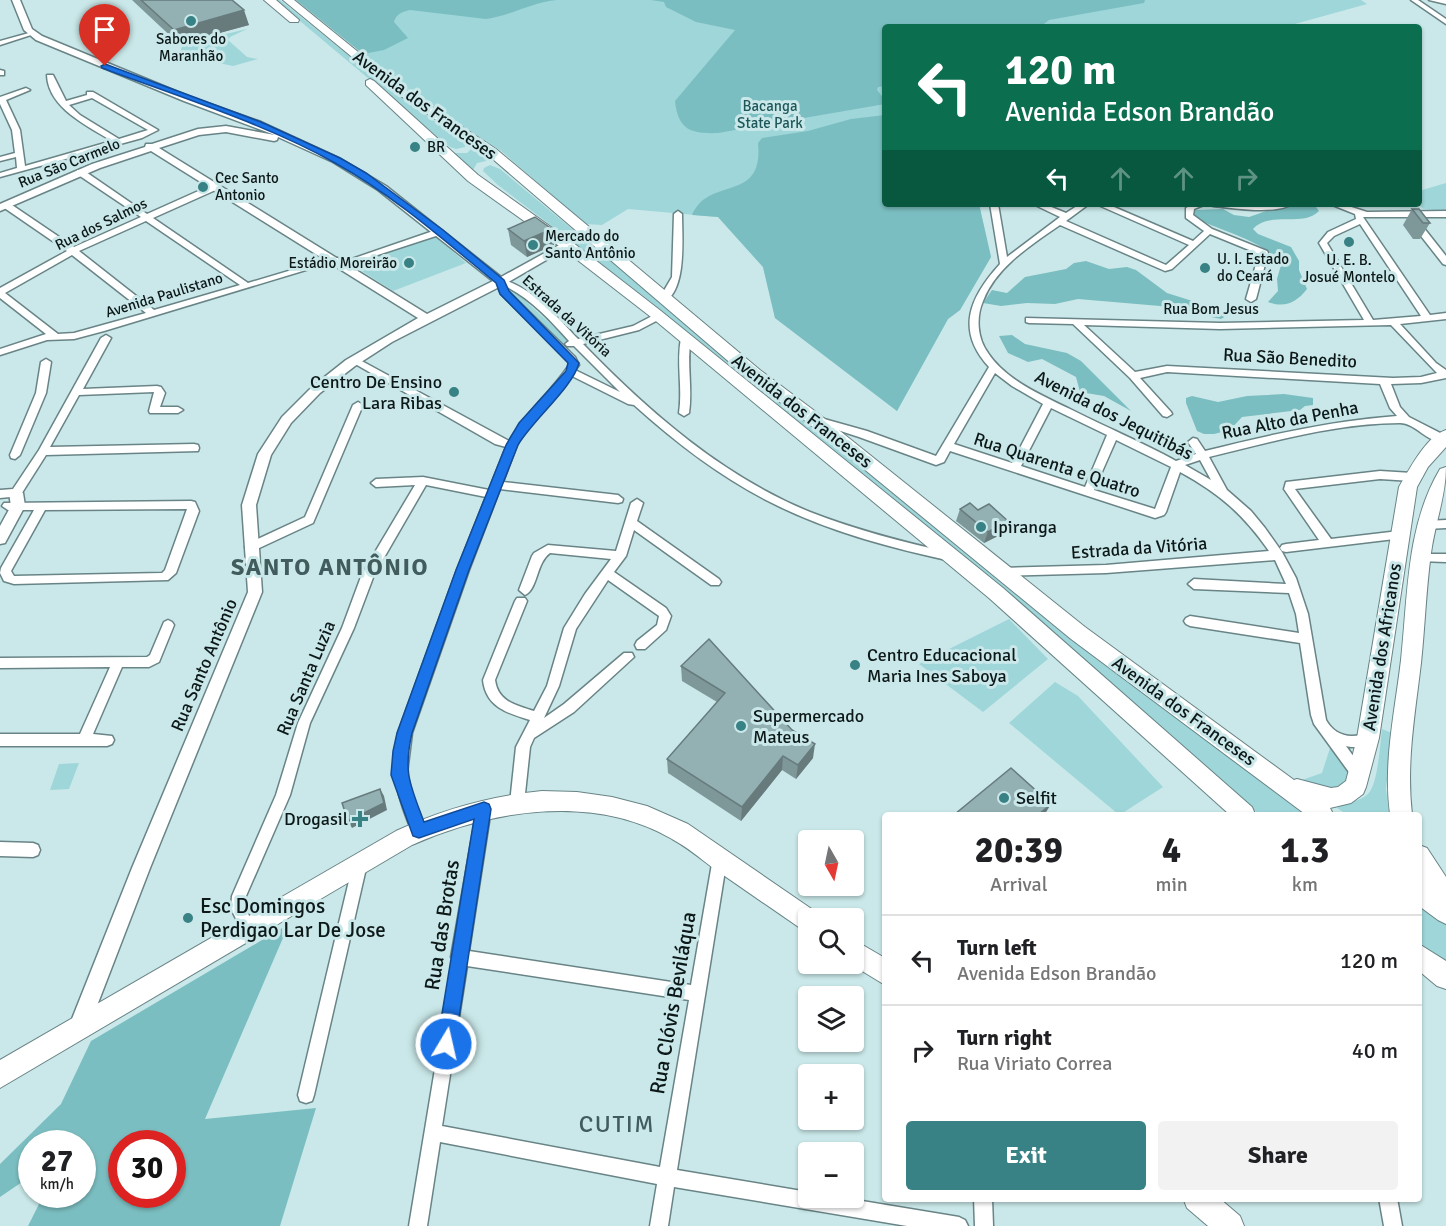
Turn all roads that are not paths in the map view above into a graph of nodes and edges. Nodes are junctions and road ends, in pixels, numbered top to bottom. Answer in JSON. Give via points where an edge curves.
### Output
{"nodes":[{"id":1,"x":16,"y":0,"type":"edge"},
{"id":2,"x":269,"y":0,"type":"edge"},
{"id":3,"x":288,"y":0,"type":"edge"},
{"id":4,"x":1414,"y":0,"type":"edge"},
{"id":5,"x":1431,"y":0,"type":"edge"},
{"id":6,"x":1446,"y":2,"type":"edge"},
{"id":7,"x":1446,"y":22,"type":"edge"},
{"id":8,"x":32,"y":34,"type":"junction"},
{"id":9,"x":0,"y":43,"type":"edge"},
{"id":10,"x":50,"y":77,"type":"dead end"},
{"id":11,"x":26,"y":90,"type":"dead end"},
{"id":12,"x":1,"y":100,"type":"edge"},
{"id":13,"x":64,"y":104,"type":"junction"},
{"id":14,"x":436,"y":117,"type":"junction"},
{"id":15,"x":421,"y":128,"type":"junction"},
{"id":16,"x":139,"y":136,"type":"junction"},
{"id":17,"x":118,"y":142,"type":"junction"},
{"id":18,"x":300,"y":143,"type":"junction"},
{"id":19,"x":149,"y":146,"type":"junction"},
{"id":20,"x":19,"y":154,"type":"junction"},
{"id":21,"x":0,"y":159,"type":"edge"},
{"id":22,"x":21,"y":169,"type":"junction"},
{"id":23,"x":80,"y":172,"type":"junction"},
{"id":24,"x":0,"y":175,"type":"edge"},
{"id":25,"x":217,"y":186,"type":"junction"},
{"id":26,"x":549,"y":202,"type":"junction"},
{"id":27,"x":3,"y":207,"type":"edge"},
{"id":28,"x":994,"y":207,"type":"edge"},
{"id":29,"x":1042,"y":207,"type":"edge"},
{"id":30,"x":1081,"y":207,"type":"edge"},
{"id":31,"x":1107,"y":207,"type":"edge"},
{"id":32,"x":1193,"y":207,"type":"edge"},
{"id":33,"x":1340,"y":207,"type":"edge"},
{"id":34,"x":1190,"y":208,"type":"joint"},
{"id":35,"x":518,"y":209,"type":"junction"},
{"id":36,"x":678,"y":214,"type":"dead end"},
{"id":37,"x":1446,"y":214,"type":"edge"},
{"id":38,"x":1409,"y":215,"type":"junction"},
{"id":39,"x":1359,"y":216,"type":"junction"},
{"id":40,"x":145,"y":217,"type":"junction"},
{"id":41,"x":1064,"y":220,"type":"junction"},
{"id":42,"x":1209,"y":231,"type":"junction"},
{"id":43,"x":439,"y":232,"type":"junction"},
{"id":44,"x":1194,"y":244,"type":"junction"},
{"id":45,"x":567,"y":245,"type":"junction"},
{"id":46,"x":73,"y":251,"type":"junction"},
{"id":47,"x":1446,"y":261,"type":"edge"},
{"id":48,"x":338,"y":262,"type":"junction"},
{"id":49,"x":1004,"y":264,"type":"junction"},
{"id":50,"x":501,"y":282,"type":"junction"},
{"id":51,"x":246,"y":286,"type":"junction"},
{"id":52,"x":0,"y":293,"type":"edge"},
{"id":53,"x":1251,"y":299,"type":"dead end"},
{"id":54,"x":662,"y":308,"type":"junction"},
{"id":55,"x":153,"y":314,"type":"junction"},
{"id":56,"x":1446,"y":315,"type":"edge"},
{"id":57,"x":426,"y":318,"type":"junction"},
{"id":58,"x":1428,"y":319,"type":"junction"},
{"id":59,"x":1029,"y":320,"type":"dead end"},
{"id":60,"x":1370,"y":322,"type":"junction"},
{"id":61,"x":1393,"y":322,"type":"junction"},
{"id":62,"x":1077,"y":323,"type":"junction"},
{"id":63,"x":56,"y":337,"type":"junction"},
{"id":64,"x":105,"y":338,"type":"dead end"},
{"id":65,"x":686,"y":338,"type":"junction"},
{"id":66,"x":576,"y":342,"type":"junction"},
{"id":67,"x":560,"y":348,"type":"junction"},
{"id":68,"x":702,"y":351,"type":"junction"},
{"id":69,"x":0,"y":352,"type":"edge"},
{"id":70,"x":354,"y":361,"type":"junction"},
{"id":71,"x":46,"y":362,"type":"dead end"},
{"id":72,"x":994,"y":366,"type":"junction"},
{"id":73,"x":685,"y":368,"type":"junction"},
{"id":74,"x":571,"y":372,"type":"junction"},
{"id":75,"x":1445,"y":374,"type":"edge"},
{"id":76,"x":1133,"y":376,"type":"junction"},
{"id":77,"x":1384,"y":380,"type":"junction"},
{"id":78,"x":77,"y":392,"type":"junction"},
{"id":79,"x":1050,"y":403,"type":"junction"},
{"id":80,"x":358,"y":405,"type":"dead end"},
{"id":81,"x":647,"y":409,"type":"junction"},
{"id":82,"x":178,"y":410,"type":"dead end"},
{"id":83,"x":684,"y":413,"type":"dead end"},
{"id":84,"x":1167,"y":414,"type":"dead end"},
{"id":85,"x":814,"y":419,"type":"junction"},
{"id":86,"x":1405,"y":419,"type":"junction"},
{"id":87,"x":863,"y":434,"type":"junction"},
{"id":88,"x":1113,"y":434,"type":"junction"},
{"id":89,"x":1444,"y":437,"type":"edge"},
{"id":90,"x":842,"y":442,"type":"junction"},
{"id":91,"x":1193,"y":442,"type":"dead end"},
{"id":92,"x":512,"y":445,"type":"junction"},
{"id":93,"x":948,"y":446,"type":"junction"},
{"id":94,"x":194,"y":448,"type":"dead end"},
{"id":95,"x":43,"y":451,"type":"junction"},
{"id":96,"x":15,"y":455,"type":"dead end"},
{"id":97,"x":1203,"y":455,"type":"junction"},
{"id":98,"x":1178,"y":464,"type":"junction"},
{"id":99,"x":1015,"y":468,"type":"junction"},
{"id":100,"x":1446,"y":473,"type":"edge"},
{"id":101,"x":1412,"y":477,"type":"junction"},
{"id":102,"x":423,"y":481,"type":"junction"},
{"id":103,"x":376,"y":483,"type":"dead end"},
{"id":104,"x":493,"y":490,"type":"junction"},
{"id":105,"x":1088,"y":492,"type":"junction"},
{"id":106,"x":1223,"y":493,"type":"junction"},
{"id":107,"x":618,"y":499,"type":"dead end"},
{"id":108,"x":11,"y":500,"type":"edge"},
{"id":109,"x":637,"y":503,"type":"dead end"},
{"id":110,"x":42,"y":506,"type":"junction"},
{"id":111,"x":0,"y":520,"type":"edge"},
{"id":112,"x":632,"y":523,"type":"junction"},
{"id":113,"x":1436,"y":525,"type":"edge"},
{"id":114,"x":1400,"y":526,"type":"junction"},
{"id":115,"x":0,"y":539,"type":"edge"},
{"id":116,"x":1327,"y":542,"type":"junction"},
{"id":117,"x":251,"y":547,"type":"junction"},
{"id":118,"x":1282,"y":551,"type":"junction"},
{"id":119,"x":620,"y":556,"type":"junction"},
{"id":120,"x":952,"y":558,"type":"junction"},
{"id":121,"x":1422,"y":558,"type":"junction"},
{"id":122,"x":1446,"y":558,"type":"edge"},
{"id":123,"x":1002,"y":572,"type":"junction"},
{"id":124,"x":607,"y":573,"type":"junction"},
{"id":125,"x":715,"y":582,"type":"dead end"},
{"id":126,"x":1194,"y":584,"type":"dead end"},
{"id":127,"x":1294,"y":590,"type":"junction"},
{"id":128,"x":1190,"y":621,"type":"dead end"},
{"id":129,"x":168,"y":625,"type":"dead end"},
{"id":130,"x":1306,"y":639,"type":"junction"},
{"id":131,"x":641,"y":645,"type":"dead end"},
{"id":132,"x":628,"y":657,"type":"dead end"},
{"id":133,"x":0,"y":663,"type":"edge"},
{"id":134,"x":118,"y":663,"type":"junction"},
{"id":135,"x":537,"y":717,"type":"junction"},
{"id":136,"x":1323,"y":730,"type":"junction"},
{"id":137,"x":529,"y":734,"type":"junction"},
{"id":138,"x":1368,"y":738,"type":"junction"},
{"id":139,"x":84,"y":739,"type":"junction"},
{"id":140,"x":0,"y":740,"type":"edge"},
{"id":141,"x":107,"y":740,"type":"dead end"},
{"id":142,"x":1359,"y":776,"type":"junction"},
{"id":143,"x":1278,"y":780,"type":"junction"},
{"id":144,"x":517,"y":803,"type":"junction"},
{"id":145,"x":484,"y":809,"type":"junction"},
{"id":146,"x":1242,"y":812,"type":"edge"},
{"id":147,"x":1319,"y":812,"type":"edge"},
{"id":148,"x":1401,"y":812,"type":"edge"},
{"id":149,"x":419,"y":831,"type":"junction"},
{"id":150,"x":0,"y":849,"type":"edge"},
{"id":151,"x":33,"y":850,"type":"dead end"},
{"id":152,"x":720,"y":858,"type":"junction"},
{"id":153,"x":1422,"y":861,"type":"edge"},
{"id":154,"x":360,"y":864,"type":"junction"},
{"id":155,"x":1422,"y":893,"type":"edge"},
{"id":156,"x":1446,"y":897,"type":"edge"},
{"id":157,"x":1446,"y":912,"type":"edge"},
{"id":158,"x":798,"y":913,"type":"edge"},
{"id":159,"x":249,"y":929,"type":"junction"},
{"id":160,"x":459,"y":957,"type":"junction"},
{"id":161,"x":1422,"y":958,"type":"edge"},
{"id":162,"x":864,"y":959,"type":"edge"},
{"id":163,"x":882,"y":972,"type":"edge"},
{"id":164,"x":1446,"y":978,"type":"edge"},
{"id":165,"x":697,"y":994,"type":"junction"},
{"id":166,"x":78,"y":1029,"type":"junction"},
{"id":167,"x":0,"y":1075,"type":"edge"},
{"id":168,"x":306,"y":1095,"type":"dead end"},
{"id":169,"x":432,"y":1132,"type":"junction"},
{"id":170,"x":667,"y":1177,"type":"junction"},
{"id":171,"x":983,"y":1202,"type":"edge"},
{"id":172,"x":1389,"y":1202,"type":"edge"},
{"id":173,"x":418,"y":1226,"type":"edge"},
{"id":174,"x":658,"y":1226,"type":"edge"},
{"id":175,"x":959,"y":1226,"type":"edge"},
{"id":176,"x":984,"y":1226,"type":"edge"},
{"id":177,"x":1393,"y":1226,"type":"edge"}],
"edges":[{"from":1,"to":8,"type":"street","via":[[22,20]]},
{"from":2,"to":15,"type":"main road","name":"Avenida dos Franceses"},
{"from":3,"to":14,"type":"main road","name":"Avenida dos Franceses"},
{"from":4,"to":7,"type":"street"},
{"from":5,"to":6,"type":"street"},
{"from":8,"to":9,"type":"street"},
{"from":8,"to":18,"type":"street","name":"Estrada da Vitória"},
{"from":10,"to":13,"type":"street"},
{"from":11,"to":12,"type":"street"},
{"from":12,"to":20,"type":"street","via":[[16,130]]},
{"from":13,"to":16,"type":"street","via":[[91,95],[153,127],[154,130]]},
{"from":13,"to":17,"type":"street","via":[[78,118]]},
{"from":14,"to":15,"type":"main road","via":[[470,141],[470,147],[463,151],[449,149]]},
{"from":14,"to":26,"type":"main road","name":"Avenida dos Franceses","via":[[492,152]]},
{"from":15,"to":35,"type":"main road","name":"Avenida dos Franceses","via":[[473,178]]},
{"from":16,"to":17,"type":"street"},
{"from":16,"to":19,"type":"street"},
{"from":17,"to":22,"type":"street"},
{"from":18,"to":19,"type":"street","name":"Rua São Carmelo","via":[[218,128]]},
{"from":18,"to":43,"type":"street","name":"Estrada da Vitória","via":[[363,175]]},
{"from":19,"to":23,"type":"street","name":"Rua São Carmelo"},
{"from":19,"to":25,"type":"street"},
{"from":20,"to":21,"type":"street"},
{"from":20,"to":22,"type":"street"},
{"from":22,"to":24,"type":"street"},
{"from":23,"to":27,"type":"street","name":"Rua São Carmelo"},
{"from":23,"to":40,"type":"street"},
{"from":25,"to":40,"type":"street","name":"Rua dos Salmos"},
{"from":25,"to":48,"type":"street"},
{"from":26,"to":35,"type":"main road","via":[[500,165],[482,165],[479,173]]},
{"from":26,"to":54,"type":"main road","name":"Avenida dos Franceses"},
{"from":27,"to":46,"type":"street"},
{"from":28,"to":49,"type":"street"},
{"from":29,"to":41,"type":"street"},
{"from":30,"to":41,"type":"street","name":"Avenida dos Jequitibás"},
{"from":31,"to":44,"type":"street"},
{"from":32,"to":34,"type":"street"},
{"from":33,"to":39,"type":"street"},
{"from":34,"to":42,"type":"street","via":[[1189,216]]},
{"from":35,"to":45,"type":"main road","name":"Avenida dos Franceses"},
{"from":36,"to":54,"type":"street","via":[[676,277]]},
{"from":37,"to":38,"type":"street"},
{"from":38,"to":39,"type":"street"},
{"from":38,"to":47,"type":"street"},
{"from":39,"to":58,"type":"street"},
{"from":39,"to":60,"type":"street","via":[[1323,243]]},
{"from":40,"to":46,"type":"street","name":"Rua dos Salmos"},
{"from":40,"to":51,"type":"street"},
{"from":41,"to":44,"type":"street","via":[[1161,267],[1169,267]]},
{"from":41,"to":49,"type":"street","name":"Avenida dos Jequitibás"},
{"from":42,"to":44,"type":"street"},
{"from":42,"to":53,"type":"street","via":[[1264,253]]},
{"from":43,"to":48,"type":"street","name":"Avenida Paulistano"},
{"from":43,"to":50,"type":"street","name":"Estrada da Vitória"},
{"from":45,"to":50,"type":"street","name":"Rua Santo Antônio"},
{"from":45,"to":54,"type":"main road","name":"Avenida dos Franceses"},
{"from":46,"to":52,"type":"street","name":"Rua dos Salmos"},
{"from":46,"to":55,"type":"street"},
{"from":48,"to":51,"type":"street","name":"Avenida Paulistano"},
{"from":48,"to":57,"type":"street"},
{"from":49,"to":72,"type":"street","name":"Avenida dos Jequitibás","via":[[981,294],[974,319],[979,347]]},
{"from":50,"to":57,"type":"street","name":"Rua Santo Antônio"},
{"from":50,"to":66,"type":"street","name":"Estrada da Vitória","via":[[517,287]]},
{"from":50,"to":67,"type":"street","via":[[504,292]]},
{"from":51,"to":55,"type":"street","name":"Avenida Paulistano"},
{"from":52,"to":63,"type":"street"},
{"from":54,"to":65,"type":"main road","name":"Avenida dos Franceses"},
{"from":54,"to":66,"type":"street","via":[[625,332]]},
{"from":54,"to":85,"type":"main road","name":"Avenida dos Franceses"},
{"from":55,"to":63,"type":"street","name":"Avenida Paulistano","via":[[82,334]]},
{"from":56,"to":58,"type":"street","name":"Rua Bom Jesus"},
{"from":57,"to":70,"type":"street","name":"Rua Santo Antônio"},
{"from":58,"to":61,"type":"street","name":"Rua Bom Jesus"},
{"from":59,"to":62,"type":"street","name":"Rua Bom Jesus"},
{"from":60,"to":61,"type":"street","name":"Rua Bom Jesus"},
{"from":60,"to":62,"type":"street","name":"Rua Bom Jesus","via":[[1220,326]]},
{"from":61,"to":75,"type":"street"},
{"from":62,"to":76,"type":"street"},
{"from":63,"to":69,"type":"street","name":"Avenida Paulistano"},
{"from":64,"to":78,"type":"street"},
{"from":65,"to":68,"type":"main road","name":"Avenida dos Franceses"},
{"from":65,"to":73,"type":"street"},
{"from":66,"to":67,"type":"street"},
{"from":66,"to":81,"type":"street","name":"Estrada da Vitória"},
{"from":67,"to":74,"type":"street","via":[[572,359]]},
{"from":68,"to":73,"type":"street"},
{"from":68,"to":120,"type":"main road","name":"Avenida dos Franceses"},
{"from":70,"to":92,"type":"street"},
{"from":70,"to":117,"type":"street","name":"Rua Santo Antônio","via":[[296,408],[269,449],[251,494]]},
{"from":71,"to":96,"type":"street","via":[[41,393]]},
{"from":72,"to":79,"type":"street","name":"Avenida dos Jequitibás","via":[[1017,385]]},
{"from":72,"to":93,"type":"street"},
{"from":73,"to":83,"type":"street"},
{"from":74,"to":81,"type":"street"},
{"from":74,"to":92,"type":"street","via":[[523,426]]},
{"from":75,"to":77,"type":"street","name":"Rua São Benedito","via":[[1421,380]]},
{"from":76,"to":77,"type":"street","name":"Rua São Benedito","via":[[1167,369]]},
{"from":76,"to":84,"type":"street"},
{"from":77,"to":86,"type":"street","via":[[1395,408]]},
{"from":78,"to":82,"type":"street","via":[[157,389],[160,393],[154,411]]},
{"from":78,"to":95,"type":"street"},
{"from":79,"to":88,"type":"street","name":"Avenida dos Jequitibás"},
{"from":79,"to":99,"type":"street"},
{"from":80,"to":117,"type":"street","via":[[309,520]]},
{"from":81,"to":120,"type":"street","name":"Estrada da Vitória","via":[[704,457],[772,500],[864,537]]},
{"from":85,"to":87,"type":"street"},
{"from":85,"to":90,"type":"main road","name":"Avenida dos Franceses"},
{"from":86,"to":89,"type":"street"},
{"from":86,"to":97,"type":"street","name":"Rua Alto da Penha","via":[[1312,429]]},
{"from":87,"to":90,"type":"street","via":[[846,434]]},
{"from":87,"to":93,"type":"street","via":[[933,462],[940,459]]},
{"from":88,"to":98,"type":"street","name":"Avenida dos Jequitibás"},
{"from":88,"to":105,"type":"street"},
{"from":89,"to":101,"type":"main road","name":"Avenida dos Africanos"},
{"from":90,"to":123,"type":"main road","name":"Avenida dos Franceses"},
{"from":91,"to":97,"type":"street"},
{"from":92,"to":104,"type":"street"},
{"from":93,"to":99,"type":"street","name":"Rua Quarenta e Quatro"},
{"from":94,"to":95,"type":"street"},
{"from":95,"to":108,"type":"street"},
{"from":97,"to":98,"type":"street","name":"Rua Alto da Penha"},
{"from":97,"to":106,"type":"street"},
{"from":98,"to":105,"type":"street","name":"Rua Quarenta e Quatro","via":[[1160,512],[1155,514]]},
{"from":98,"to":106,"type":"street","name":"Avenida dos Jequitibás"},
{"from":99,"to":105,"type":"street","name":"Rua Quarenta e Quatro"},
{"from":100,"to":113,"type":"main road","name":"Avenida dos Africanos","via":[[1435,492]]},
{"from":101,"to":114,"type":"main road","name":"Avenida dos Africanos"},
{"from":101,"to":116,"type":"street","via":[[1380,475],[1290,485],[1288,489]]},
{"from":102,"to":103,"type":"street"},
{"from":102,"to":104,"type":"street"},
{"from":102,"to":159,"type":"street","name":"Rua Santa Luzia","via":[[372,564],[348,628],[304,723],[283,795],[238,903]]},
{"from":104,"to":107,"type":"street"},
{"from":104,"to":149,"type":"street","via":[[400,751],[399,775]]},
{"from":106,"to":118,"type":"street"},
{"from":108,"to":110,"type":"street"},
{"from":108,"to":111,"type":"street"},
{"from":108,"to":115,"type":"street"},
{"from":109,"to":112,"type":"street"},
{"from":110,"to":110,"type":"street","via":[[5,571],[8,578],[164,577],[170,573],[193,511],[191,505]]},
{"from":112,"to":119,"type":"street"},
{"from":112,"to":125,"type":"street"},
{"from":113,"to":114,"type":"main road"},
{"from":113,"to":121,"type":"main road","name":"Avenida dos Africanos"},
{"from":114,"to":116,"type":"street","name":"Estrada da Vitória"},
{"from":114,"to":138,"type":"main road","name":"Avenida dos Africanos"},
{"from":116,"to":118,"type":"street","name":"Estrada da Vitória"},
{"from":117,"to":166,"type":"street","name":"Rua Santo Antônio","via":[[256,579],[253,598]]},
{"from":118,"to":123,"type":"street","name":"Estrada da Vitória","via":[[1106,569]]},
{"from":118,"to":127,"type":"street"},
{"from":119,"to":124,"type":"street"},
{"from":119,"to":135,"type":"street","via":[[548,549],[538,556],[489,680],[495,700]]},
{"from":120,"to":146,"type":"main road","name":"Avenida dos Franceses"},
{"from":121,"to":122,"type":"street"},
{"from":121,"to":148,"type":"main road","name":"Avenida dos Africanos","via":[[1398,776]]},
{"from":123,"to":143,"type":"main road","name":"Avenida dos Franceses"},
{"from":124,"to":131,"type":"street","via":[[665,616],[662,627]]},
{"from":124,"to":135,"type":"street","via":[[570,628],[553,686]]},
{"from":126,"to":127,"type":"street"},
{"from":127,"to":130,"type":"street"},
{"from":128,"to":130,"type":"street"},
{"from":129,"to":134,"type":"street","via":[[153,660]]},
{"from":130,"to":136,"type":"street","via":[[1315,710]]},
{"from":132,"to":137,"type":"street","via":[[569,708]]},
{"from":133,"to":134,"type":"street"},
{"from":134,"to":139,"type":"street"},
{"from":135,"to":137,"type":"street"},
{"from":136,"to":138,"type":"street","via":[[1345,741]]},
{"from":136,"to":142,"type":"street","via":[[1350,759]]},
{"from":137,"to":144,"type":"street","via":[[521,759]]},
{"from":138,"to":142,"type":"main road","name":"Avenida dos Africanos"},
{"from":139,"to":140,"type":"street"},
{"from":139,"to":141,"type":"street"},
{"from":142,"to":143,"type":"main road","name":"Avenida dos Africanos","via":[[1352,791],[1331,798],[1309,794]]},
{"from":143,"to":147,"type":"main road","name":"Avenida dos Franceses"},
{"from":144,"to":145,"type":"main road"},
{"from":144,"to":152,"type":"main road","via":[[568,801],[630,811],[659,820]]},
{"from":145,"to":149,"type":"main road"},
{"from":145,"to":160,"type":"street","name":"Rua das Brotas"},
{"from":149,"to":154,"type":"main road"},
{"from":150,"to":151,"type":"street"},
{"from":152,"to":158,"type":"main road"},
{"from":152,"to":165,"type":"street","name":"Rua Clóvis Beviláqua"},
{"from":153,"to":156,"type":"main road"},
{"from":154,"to":159,"type":"main road"},
{"from":154,"to":168,"type":"street"},
{"from":155,"to":157,"type":"main road"},
{"from":159,"to":166,"type":"main road"},
{"from":160,"to":165,"type":"street"},
{"from":160,"to":169,"type":"street","name":"Rua das Brotas"},
{"from":161,"to":164,"type":"main road"},
{"from":162,"to":163,"type":"main road"},
{"from":165,"to":170,"type":"street","name":"Rua Clóvis Beviláqua"},
{"from":166,"to":167,"type":"main road"},
{"from":169,"to":170,"type":"street"},
{"from":169,"to":173,"type":"street","name":"Rua das Brotas"},
{"from":170,"to":174,"type":"street","name":"Rua Clóvis Beviláqua"},
{"from":170,"to":175,"type":"street"},
{"from":171,"to":176,"type":"street"},
{"from":172,"to":177,"type":"street"}]}
